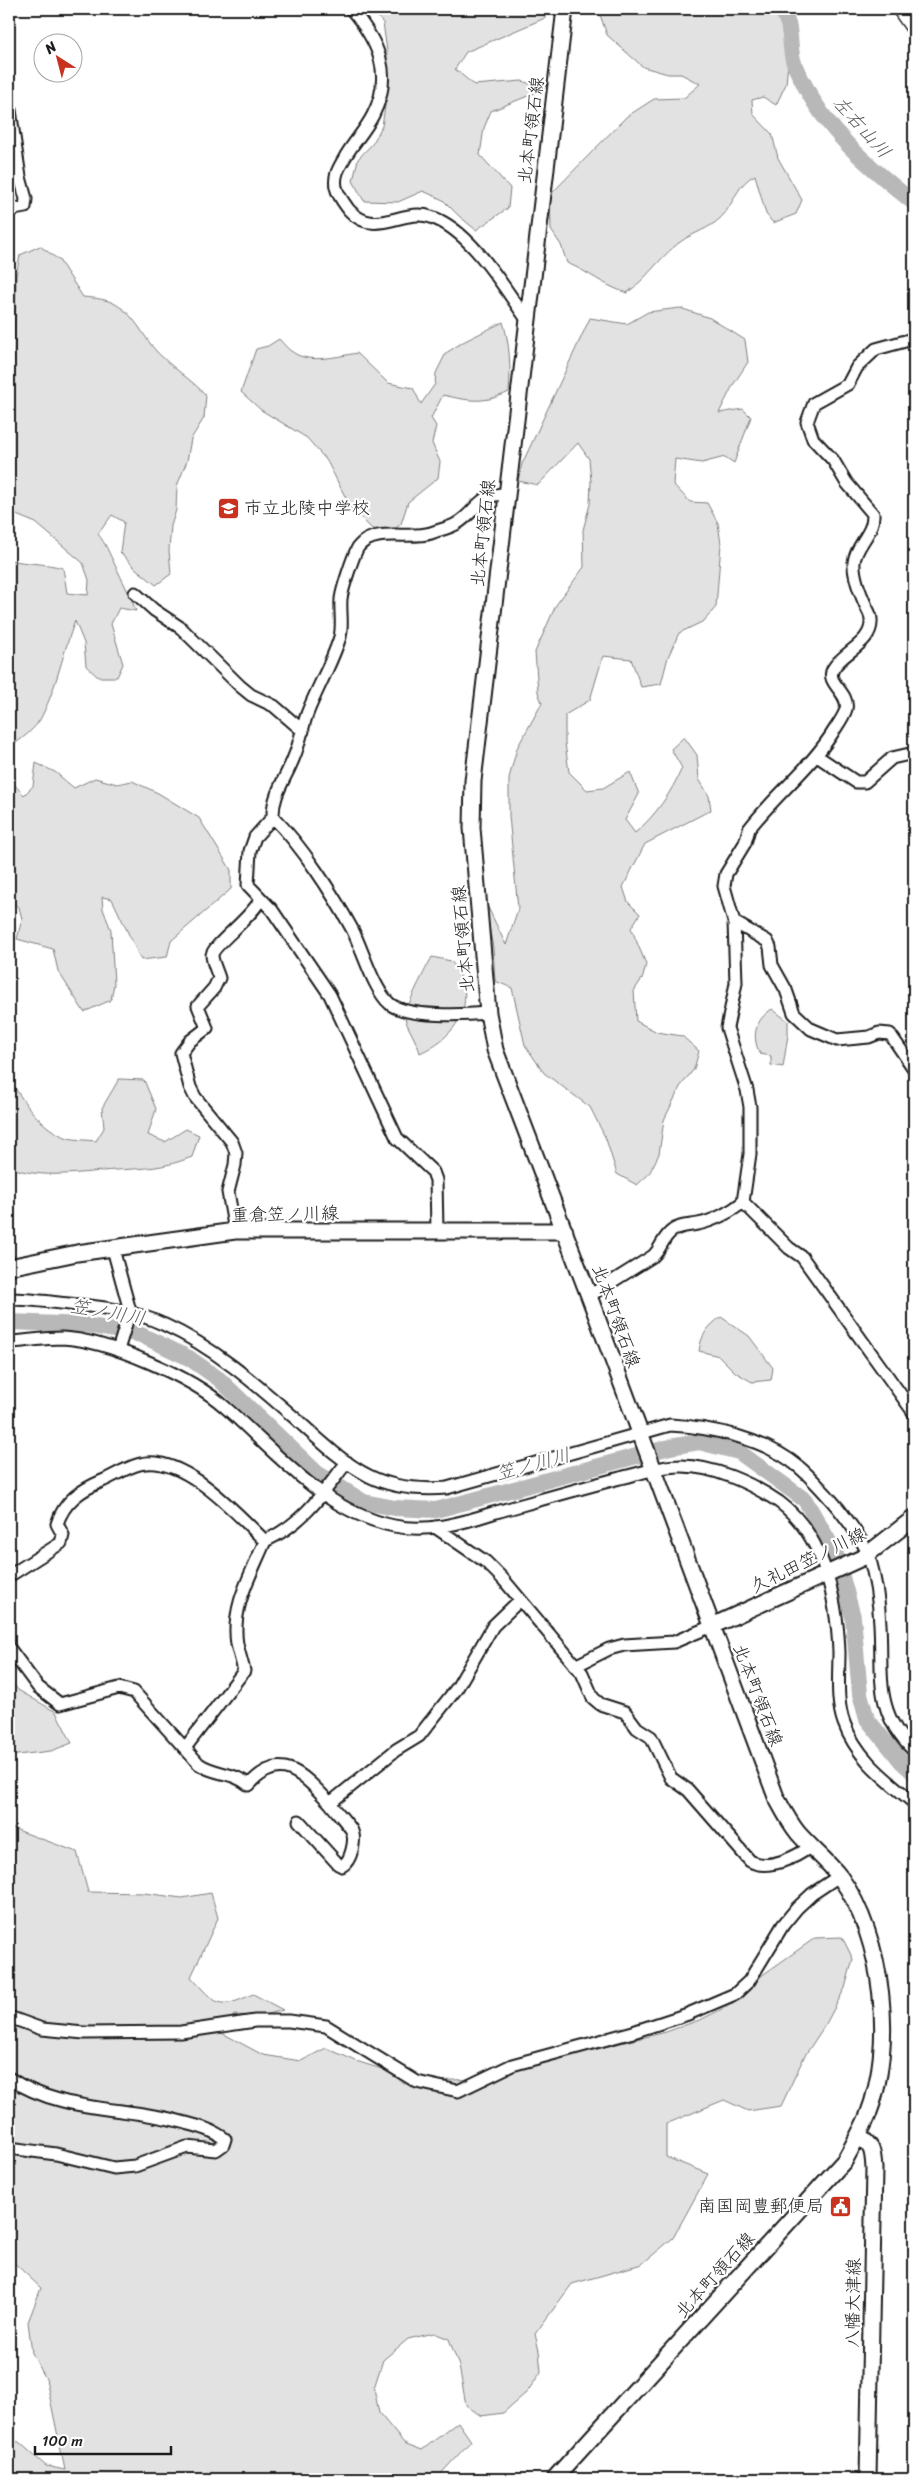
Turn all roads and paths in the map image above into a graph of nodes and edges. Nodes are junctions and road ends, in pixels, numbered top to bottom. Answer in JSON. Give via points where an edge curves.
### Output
{"nodes":[{"id":1,"x":350,"y":9,"type":"edge"},
{"id":2,"x":564,"y":9,"type":"edge"},
{"id":3,"x":902,"y":9,"type":"edge"},
{"id":4,"x":914,"y":26,"type":"edge"},
{"id":5,"x":9,"y":103,"type":"edge"},
{"id":6,"x":14,"y":209,"type":"edge"},
{"id":7,"x":528,"y":321,"type":"junction"},
{"id":8,"x":914,"y":336,"type":"edge"},
{"id":9,"x":506,"y":494,"type":"junction"},
{"id":10,"x":135,"y":593,"type":"dead end"},
{"id":11,"x":303,"y":731,"type":"junction"},
{"id":12,"x":914,"y":753,"type":"edge"},
{"id":13,"x":817,"y":756,"type":"junction"},
{"id":14,"x":274,"y":817,"type":"junction"},
{"id":15,"x":260,"y":900,"type":"junction"},
{"id":16,"x":734,"y":922,"type":"junction"},
{"id":17,"x":488,"y":1013,"type":"junction"},
{"id":18,"x":914,"y":1068,"type":"edge"},
{"id":19,"x":743,"y":1202,"type":"junction"},
{"id":20,"x":437,"y":1230,"type":"junction"},
{"id":21,"x":235,"y":1231,"type":"junction"},
{"id":22,"x":565,"y":1231,"type":"junction"},
{"id":23,"x":113,"y":1249,"type":"junction"},
{"id":24,"x":9,"y":1267,"type":"edge"},
{"id":25,"x":589,"y":1296,"type":"junction"},
{"id":26,"x":9,"y":1299,"type":"edge"},
{"id":27,"x":130,"y":1313,"type":"junction"},
{"id":28,"x":9,"y":1342,"type":"edge"},
{"id":29,"x":118,"y":1349,"type":"junction"},
{"id":30,"x":914,"y":1413,"type":"edge"},
{"id":31,"x":639,"y":1433,"type":"junction"},
{"id":32,"x":346,"y":1464,"type":"junction"},
{"id":33,"x":653,"y":1469,"type":"junction"},
{"id":34,"x":323,"y":1492,"type":"junction"},
{"id":35,"x":914,"y":1518,"type":"edge"},
{"id":36,"x":435,"y":1527,"type":"junction"},
{"id":37,"x":265,"y":1541,"type":"junction"},
{"id":38,"x":866,"y":1555,"type":"junction"},
{"id":39,"x":828,"y":1574,"type":"junction"},
{"id":40,"x":9,"y":1576,"type":"edge"},
{"id":41,"x":520,"y":1600,"type":"junction"},
{"id":42,"x":712,"y":1626,"type":"junction"},
{"id":43,"x":9,"y":1648,"type":"edge"},
{"id":44,"x":575,"y":1666,"type":"junction"},
{"id":45,"x":185,"y":1748,"type":"junction"},
{"id":46,"x":914,"y":1751,"type":"edge"},
{"id":47,"x":914,"y":1803,"type":"edge"},
{"id":48,"x":330,"y":1804,"type":"junction"},
{"id":49,"x":299,"y":1821,"type":"dead end"},
{"id":50,"x":811,"y":1846,"type":"junction"},
{"id":51,"x":839,"y":1876,"type":"junction"},
{"id":52,"x":9,"y":2018,"type":"edge"},
{"id":53,"x":9,"y":2078,"type":"edge"},
{"id":54,"x":858,"y":2136,"type":"junction"},
{"id":55,"x":9,"y":2148,"type":"edge"},
{"id":56,"x":554,"y":2479,"type":"edge"},
{"id":57,"x":868,"y":2479,"type":"edge"}],
"edges":[{"from":1,"to":7,"type":"street","via":[[369,30],[376,44],[382,80],[373,117],[336,174],[336,188],[342,202],[361,219],[374,222],[387,223],[422,214],[446,224],[478,253]]},
{"from":2,"to":7,"type":"main road","name":"北本町領石線"},
{"from":3,"to":4,"type":"highway"},
{"from":5,"to":6,"type":"street","via":[[26,199],[24,207]]},
{"from":7,"to":9,"type":"main road","name":"北本町領石線"},
{"from":8,"to":13,"type":"street","via":[[876,349],[857,367],[848,384],[814,403],[809,413],[807,422],[813,440],[872,514],[873,523],[854,561],[855,574],[870,614],[870,629],[831,672],[832,679],[846,699],[846,709]]},
{"from":9,"to":11,"type":"street","via":[[493,494],[483,499],[457,523],[439,530],[420,536],[376,536],[366,539],[358,547],[343,585],[340,636]]},
{"from":9,"to":17,"type":"main road","name":"北本町領石線","via":[[473,781],[472,828]]},
{"from":10,"to":11,"type":"street","via":[[181,628],[240,686],[274,706]]},
{"from":11,"to":14,"type":"street","via":[[273,803]]},
{"from":12,"to":13,"type":"street","via":[[892,758],[865,782],[856,782]]},
{"from":13,"to":16,"type":"street","via":[[748,829],[745,843],[726,874],[724,886]]},
{"from":14,"to":15,"type":"street","via":[[255,837],[250,851],[248,885]]},
{"from":14,"to":17,"type":"street","via":[[336,901],[376,984],[391,1004],[414,1012],[442,1016]]},
{"from":15,"to":20,"type":"street","via":[[272,910],[330,995],[397,1138],[433,1172]]},
{"from":15,"to":21,"type":"street","via":[[240,926],[215,948],[212,956],[219,978],[198,1006],[207,1028],[190,1041],[181,1054],[195,1096],[232,1142],[236,1153],[228,1192]]},
{"from":16,"to":18,"type":"street","via":[[767,941],[772,965],[794,1013],[801,1021],[837,1040],[890,1034]]},
{"from":16,"to":19,"type":"street","via":[[736,984],[727,1028],[750,1107],[750,1154]]},
{"from":17,"to":22,"type":"main road","name":"北本町領石線","via":[[498,1060]]},
{"from":19,"to":25,"type":"street","via":[[706,1222],[671,1231],[653,1256]]},
{"from":19,"to":30,"type":"street","via":[[802,1257]]},
{"from":20,"to":21,"type":"main road","name":"重倉笠ノ川線"},
{"from":20,"to":22,"type":"main road","name":"重倉笠ノ川線"},
{"from":21,"to":23,"type":"main road","name":"重倉笠ノ川線"},
{"from":22,"to":25,"type":"main road","name":"北本町領石線"},
{"from":23,"to":24,"type":"main road","name":"重倉笠ノ川線"},
{"from":23,"to":27,"type":"street"},
{"from":25,"to":31,"type":"main road","name":"北本町領石線"},
{"from":26,"to":27,"type":"street","via":[[107,1307]]},
{"from":27,"to":29,"type":"street"},
{"from":27,"to":32,"type":"street","via":[[166,1325],[226,1362]]},
{"from":28,"to":29,"type":"street","via":[[64,1338]]},
{"from":29,"to":34,"type":"street","via":[[179,1375],[222,1404]]},
{"from":31,"to":32,"type":"street","via":[[447,1488],[426,1490],[395,1485]]},
{"from":31,"to":33,"type":"main road","name":"北本町領石線"},
{"from":31,"to":38,"type":"street","via":[[670,1425],[702,1427],[764,1446],[797,1466],[823,1490],[848,1521]]},
{"from":32,"to":34,"type":"street"},
{"from":33,"to":36,"type":"street"},
{"from":33,"to":39,"type":"street","via":[[703,1468],[748,1485],[779,1502],[810,1537]]},
{"from":33,"to":42,"type":"main road","name":"北本町領石線"},
{"from":34,"to":36,"type":"street","via":[[376,1522],[398,1527]]},
{"from":34,"to":37,"type":"street","via":[[308,1513],[286,1532]]},
{"from":35,"to":38,"type":"main road","name":"久礼田笠ノ川線"},
{"from":36,"to":41,"type":"street","via":[[486,1562]]},
{"from":37,"to":40,"type":"street","via":[[222,1499],[185,1473],[166,1464],[140,1464],[73,1497],[60,1515],[61,1544]]},
{"from":37,"to":45,"type":"street","via":[[239,1598],[237,1644],[244,1671]]},
{"from":38,"to":39,"type":"main road","name":"久礼田笠ノ川線"},
{"from":38,"to":46,"type":"street","via":[[880,1623],[884,1700],[894,1729]]},
{"from":39,"to":42,"type":"main road","name":"久礼田笠ノ川線"},
{"from":39,"to":47,"type":"street","via":[[838,1648],[842,1720],[865,1759]]},
{"from":41,"to":44,"type":"street"},
{"from":41,"to":48,"type":"street","via":[[493,1626],[457,1688],[419,1736],[396,1750]]},
{"from":42,"to":44,"type":"street","via":[[674,1642],[609,1649]]},
{"from":42,"to":50,"type":"main road","name":"北本町領石線","via":[[776,1797],[790,1821]]},
{"from":43,"to":45,"type":"street","via":[[38,1687],[60,1704],[119,1688],[134,1692]]},
{"from":44,"to":50,"type":"street","via":[[587,1680],[593,1698],[605,1706],[625,1712],[638,1728],[651,1737],[671,1778],[688,1790],[750,1861],[757,1865],[770,1864],[798,1856]]},
{"from":45,"to":48,"type":"street","via":[[208,1770],[240,1777],[249,1785],[256,1777],[274,1768],[291,1768],[311,1783]]},
{"from":48,"to":49,"type":"street","via":[[352,1830],[350,1857],[342,1866]]},
{"from":50,"to":51,"type":"main road","name":"北本町領石線"},
{"from":51,"to":52,"type":"street","via":[[797,1908],[783,1925],[750,1981],[735,1994],[642,2029],[512,2065],[453,2091],[417,2082],[326,2026],[255,2021],[182,2032],[84,2033],[42,2028]]},
{"from":51,"to":54,"type":"main road","name":"北本町領石線","via":[[863,1920],[873,1951],[883,2004],[874,2094]]},
{"from":53,"to":55,"type":"street","via":[[57,2101],[160,2116],[206,2128],[225,2139],[224,2145],[216,2150],[187,2147],[135,2166],[114,2168],[56,2154]]},
{"from":54,"to":56,"type":"main road","name":"北本町領石線","via":[[845,2160],[823,2186]]},
{"from":54,"to":57,"type":"main road","name":"八幡大津線","via":[[868,2142],[874,2160]]}]}
